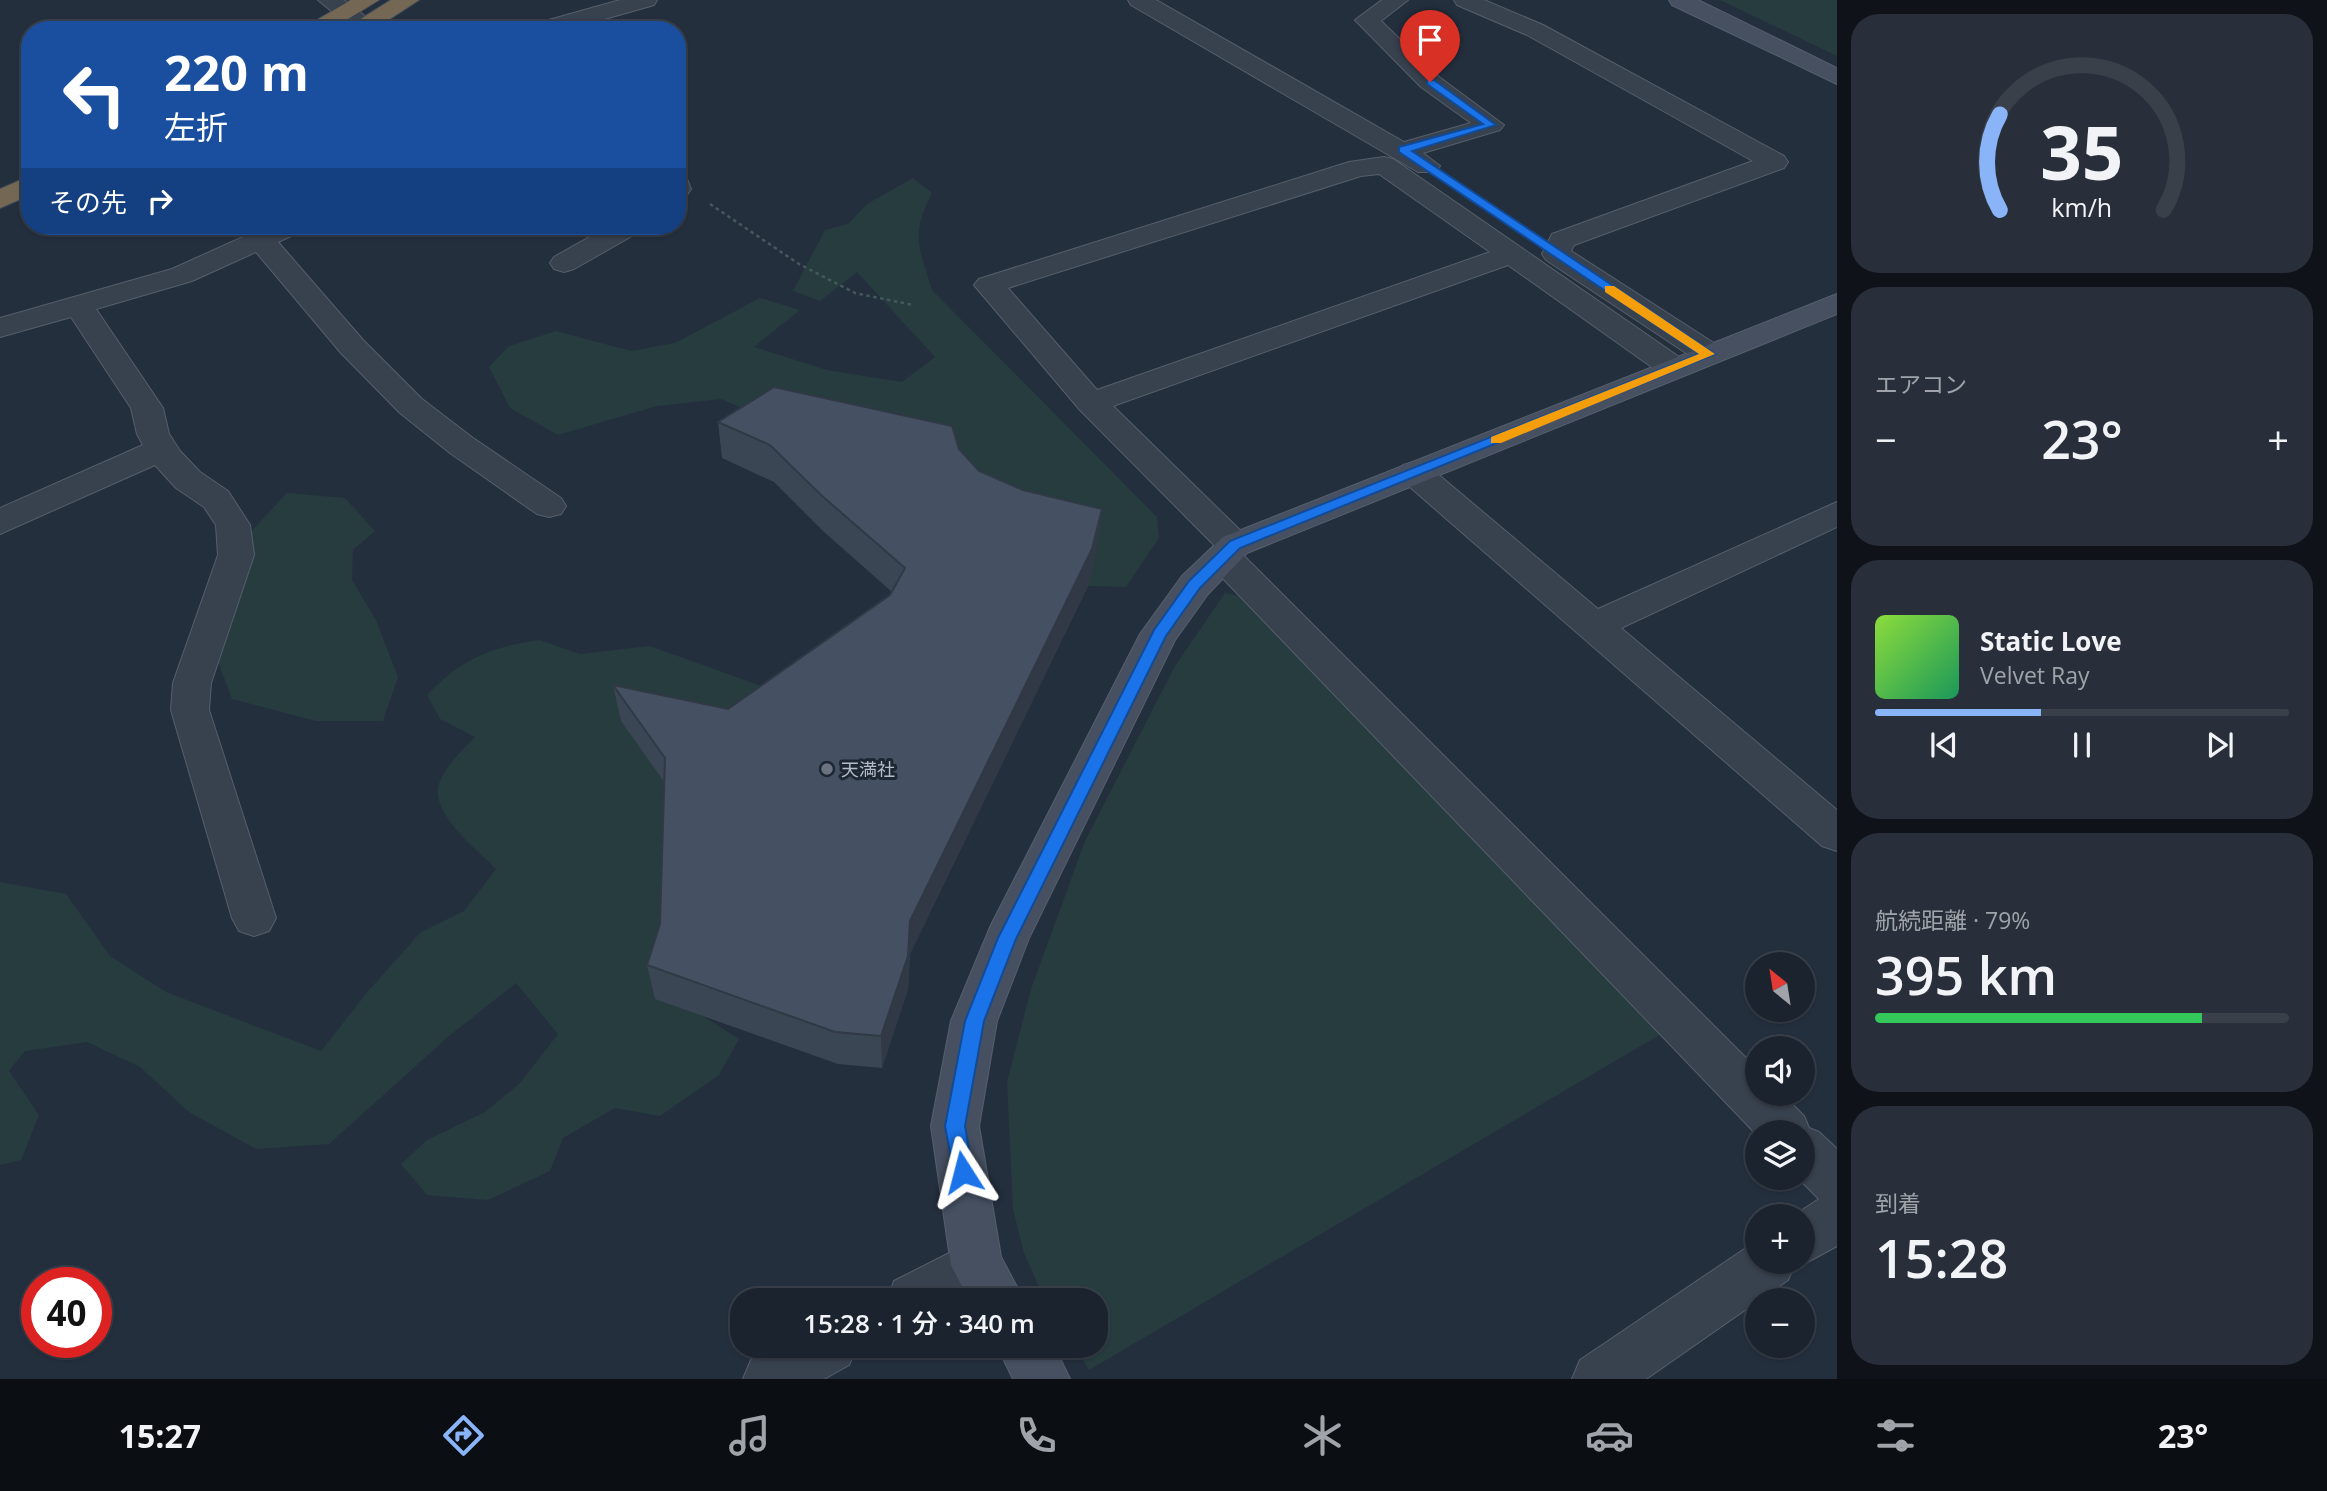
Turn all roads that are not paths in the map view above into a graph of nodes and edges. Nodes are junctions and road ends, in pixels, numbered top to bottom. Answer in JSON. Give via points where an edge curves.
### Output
{"nodes":[{"id":1,"x":368,"y":0,"type":"edge"},
{"id":2,"x":408,"y":0,"type":"edge"},
{"id":3,"x":646,"y":0,"type":"edge"},
{"id":4,"x":1139,"y":0,"type":"edge"},
{"id":5,"x":1398,"y":0,"type":"edge"},
{"id":6,"x":1465,"y":0,"type":"edge"},
{"id":7,"x":1680,"y":0,"type":"edge"},
{"id":8,"x":353,"y":20,"type":"edge"},
{"id":9,"x":571,"y":21,"type":"edge"},
{"id":10,"x":1837,"y":77,"type":"edge"},
{"id":11,"x":1403,"y":150,"type":"junction"},
{"id":12,"x":21,"y":166,"type":"edge"},
{"id":13,"x":0,"y":176,"type":"edge"},
{"id":14,"x":21,"y":189,"type":"edge"},
{"id":15,"x":0,"y":200,"type":"edge"},
{"id":16,"x":1490,"y":209,"type":"dead end"},
{"id":17,"x":271,"y":235,"type":"edge"},
{"id":18,"x":613,"y":235,"type":"edge"},
{"id":19,"x":261,"y":240,"type":"junction"},
{"id":20,"x":1534,"y":249,"type":"junction"},
{"id":21,"x":564,"y":263,"type":"dead end"},
{"id":22,"x":1837,"y":303,"type":"edge"},
{"id":23,"x":79,"y":306,"type":"junction"},
{"id":24,"x":0,"y":328,"type":"edge"},
{"id":25,"x":1709,"y":354,"type":"junction"},
{"id":26,"x":1674,"y":368,"type":"junction"},
{"id":27,"x":1091,"y":403,"type":"junction"},
{"id":28,"x":161,"y":449,"type":"junction"},
{"id":29,"x":1415,"y":473,"type":"junction"},
{"id":30,"x":549,"y":506,"type":"dead end"},
{"id":31,"x":1837,"y":513,"type":"edge"},
{"id":32,"x":0,"y":522,"type":"edge"},
{"id":33,"x":1229,"y":551,"type":"junction"},
{"id":34,"x":1593,"y":626,"type":"junction"},
{"id":35,"x":1830,"y":818,"type":"edge"},
{"id":36,"x":254,"y":918,"type":"dead end"},
{"id":37,"x":1775,"y":1120,"type":"edge"},
{"id":38,"x":1815,"y":1161,"type":"edge"},
{"id":39,"x":1837,"y":1183,"type":"edge"},
{"id":40,"x":1837,"y":1216,"type":"edge"},
{"id":41,"x":1815,"y":1231,"type":"edge"},
{"id":42,"x":1752,"y":1274,"type":"edge"},
{"id":43,"x":988,"y":1282,"type":"edge"},
{"id":44,"x":963,"y":1288,"type":"edge"},
{"id":45,"x":808,"y":1358,"type":"edge"},
{"id":46,"x":1031,"y":1358,"type":"edge"},
{"id":47,"x":770,"y":1379,"type":"edge"},
{"id":48,"x":1043,"y":1379,"type":"edge"},
{"id":49,"x":1599,"y":1379,"type":"edge"}],
"edges":[{"from":1,"to":8,"type":"highway"},
{"from":2,"to":8,"type":"highway"},
{"from":3,"to":9,"type":"street"},
{"from":4,"to":11,"type":"street"},
{"from":5,"to":11,"type":"street","via":[[1367,20],[1430,82],[1491,125]]},
{"from":6,"to":20,"type":"street","via":[[1535,30],[1775,162]]},
{"from":7,"to":10,"type":"street"},
{"from":11,"to":16,"type":"street"},
{"from":12,"to":13,"type":"highway"},
{"from":14,"to":15,"type":"highway"},
{"from":17,"to":19,"type":"street"},
{"from":18,"to":21,"type":"street"},
{"from":19,"to":23,"type":"street","via":[[181,275]]},
{"from":19,"to":30,"type":"street","via":[[349,344],[411,407]]},
{"from":20,"to":25,"type":"street"},
{"from":20,"to":26,"type":"street"},
{"from":20,"to":27,"type":"street"},
{"from":20,"to":27,"type":"street","via":[[1384,165],[1358,168],[989,285]]},
{"from":22,"to":25,"type":"street"},
{"from":23,"to":24,"type":"street"},
{"from":23,"to":28,"type":"street","via":[[147,408]]},
{"from":25,"to":26,"type":"street"},
{"from":26,"to":29,"type":"street"},
{"from":27,"to":33,"type":"street"},
{"from":28,"to":32,"type":"street"},
{"from":28,"to":36,"type":"street","via":[[188,480],[216,499],[233,525],[236,555],[192,683],[190,710]]},
{"from":29,"to":33,"type":"street"},
{"from":29,"to":34,"type":"street"},
{"from":31,"to":34,"type":"street"},
{"from":33,"to":37,"type":"street"},
{"from":33,"to":43,"type":"street","via":[[1195,585],[1159,634],[1007,938],[974,1021],[955,1126]]},
{"from":34,"to":35,"type":"street"},
{"from":38,"to":39,"type":"street"},
{"from":40,"to":41,"type":"street"},
{"from":42,"to":49,"type":"street"},
{"from":43,"to":44,"type":"street"},
{"from":45,"to":47,"type":"street"},
{"from":46,"to":48,"type":"street"}]}
